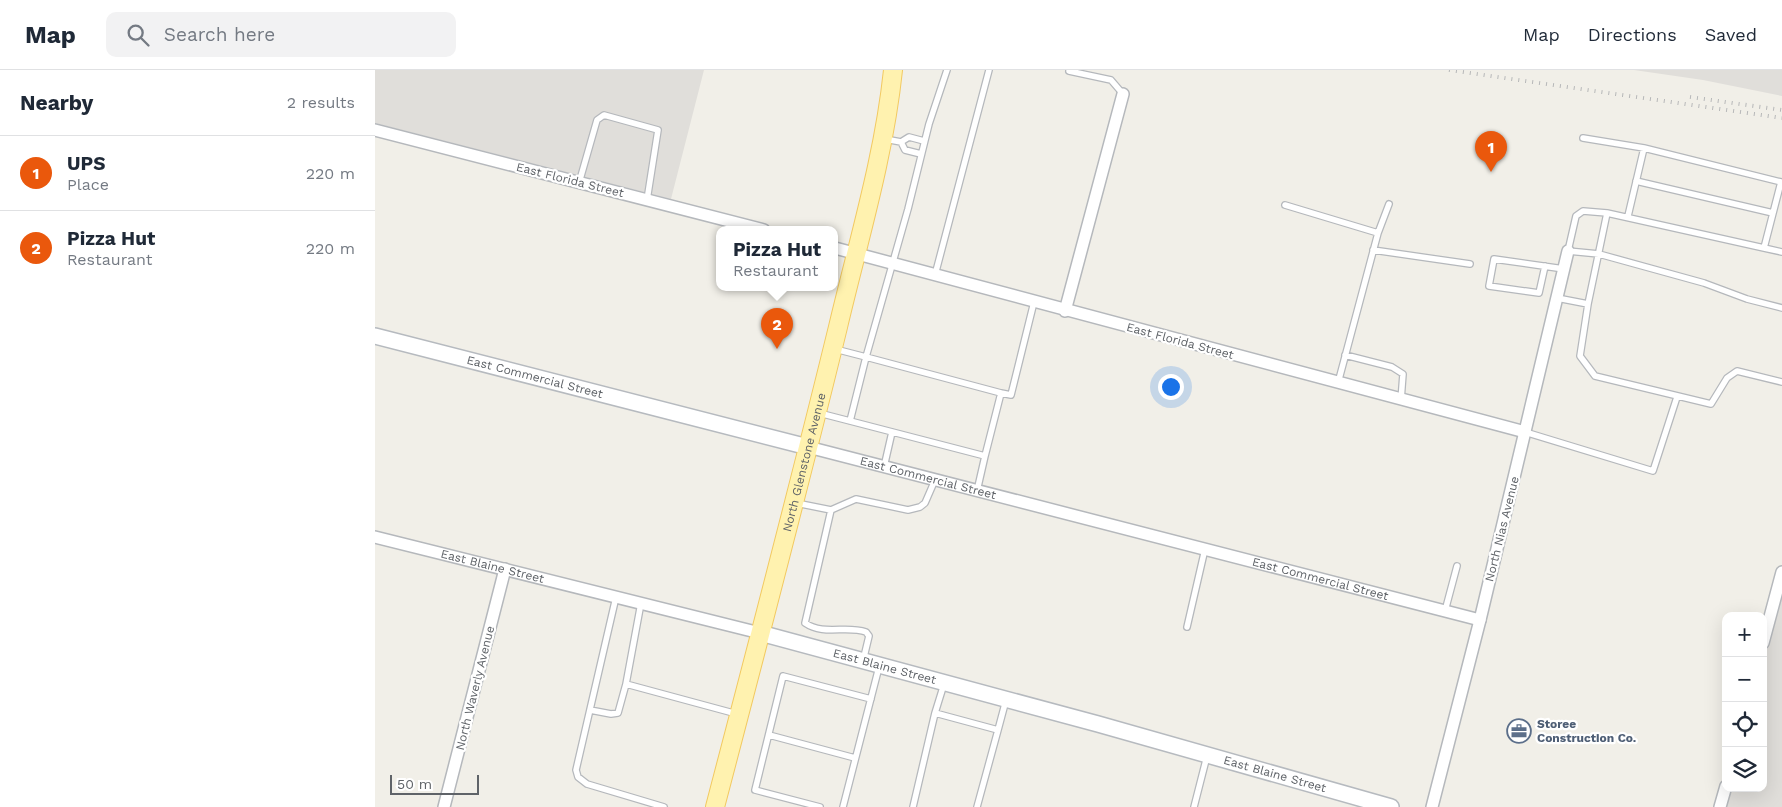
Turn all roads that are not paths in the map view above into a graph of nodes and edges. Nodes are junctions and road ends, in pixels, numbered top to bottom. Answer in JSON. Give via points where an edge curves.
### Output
{"nodes":[{"id":1,"x":893,"y":70,"type":"edge"},
{"id":2,"x":906,"y":70,"type":"edge"},
{"id":3,"x":947,"y":70,"type":"edge"},
{"id":4,"x":989,"y":70,"type":"edge"},
{"id":5,"x":1069,"y":71,"type":"edge"},
{"id":6,"x":1123,"y":94,"type":"joint"},
{"id":7,"x":888,"y":116,"type":"junction"},
{"id":8,"x":375,"y":130,"type":"edge"},
{"id":9,"x":883,"y":138,"type":"junction"},
{"id":10,"x":1583,"y":138,"type":"dead end"},
{"id":11,"x":924,"y":141,"type":"junction"},
{"id":12,"x":901,"y":142,"type":"junction"},
{"id":13,"x":1644,"y":148,"type":"junction"},
{"id":14,"x":921,"y":154,"type":"junction"},
{"id":15,"x":1636,"y":181,"type":"junction"},
{"id":16,"x":1782,"y":182,"type":"edge"},
{"id":17,"x":579,"y":183,"type":"junction"},
{"id":18,"x":647,"y":200,"type":"junction"},
{"id":19,"x":1389,"y":204,"type":"dead end"},
{"id":20,"x":1285,"y":205,"type":"dead end"},
{"id":21,"x":1607,"y":213,"type":"junction"},
{"id":22,"x":1773,"y":213,"type":"junction"},
{"id":23,"x":1628,"y":216,"type":"junction"},
{"id":24,"x":748,"y":226,"type":"edge"},
{"id":25,"x":1378,"y":233,"type":"junction"},
{"id":26,"x":1764,"y":248,"type":"junction"},
{"id":27,"x":838,"y":249,"type":"edge"},
{"id":28,"x":1373,"y":250,"type":"junction"},
{"id":29,"x":1568,"y":251,"type":"junction"},
{"id":30,"x":1782,"y":252,"type":"edge"},
{"id":31,"x":855,"y":254,"type":"junction"},
{"id":32,"x":1599,"y":254,"type":"junction"},
{"id":33,"x":893,"y":264,"type":"junction"},
{"id":34,"x":1470,"y":264,"type":"dead end"},
{"id":35,"x":1545,"y":266,"type":"junction"},
{"id":36,"x":1564,"y":269,"type":"junction"},
{"id":37,"x":935,"y":276,"type":"junction"},
{"id":38,"x":1557,"y":298,"type":"junction"},
{"id":39,"x":1034,"y":302,"type":"junction"},
{"id":40,"x":1588,"y":304,"type":"junction"},
{"id":41,"x":1782,"y":308,"type":"edge"},
{"id":42,"x":1065,"y":311,"type":"junction"},
{"id":43,"x":375,"y":336,"type":"edge"},
{"id":44,"x":833,"y":348,"type":"junction"},
{"id":45,"x":1345,"y":355,"type":"junction"},
{"id":46,"x":866,"y":357,"type":"junction"},
{"id":47,"x":1782,"y":382,"type":"edge"},
{"id":48,"x":1338,"y":383,"type":"junction"},
{"id":49,"x":1001,"y":393,"type":"junction"},
{"id":50,"x":1677,"y":397,"type":"junction"},
{"id":51,"x":1401,"y":400,"type":"junction"},
{"id":52,"x":817,"y":413,"type":"junction"},
{"id":53,"x":850,"y":421,"type":"junction"},
{"id":54,"x":892,"y":432,"type":"junction"},
{"id":55,"x":1525,"y":432,"type":"junction"},
{"id":56,"x":808,"y":447,"type":"junction"},
{"id":57,"x":985,"y":456,"type":"junction"},
{"id":58,"x":884,"y":467,"type":"junction"},
{"id":59,"x":935,"y":480,"type":"junction"},
{"id":60,"x":977,"y":491,"type":"junction"},
{"id":61,"x":794,"y":502,"type":"junction"},
{"id":62,"x":831,"y":510,"type":"junction"},
{"id":63,"x":375,"y":537,"type":"edge"},
{"id":64,"x":1205,"y":549,"type":"junction"},
{"id":65,"x":1457,"y":566,"type":"dead end"},
{"id":66,"x":505,"y":570,"type":"junction"},
{"id":67,"x":1782,"y":572,"type":"edge"},
{"id":68,"x":616,"y":597,"type":"junction"},
{"id":69,"x":641,"y":603,"type":"junction"},
{"id":70,"x":1445,"y":612,"type":"junction"},
{"id":71,"x":1480,"y":620,"type":"junction"},
{"id":72,"x":1187,"y":627,"type":"dead end"},
{"id":73,"x":1767,"y":628,"type":"edge"},
{"id":74,"x":760,"y":633,"type":"junction"},
{"id":75,"x":863,"y":661,"type":"junction"},
{"id":76,"x":880,"y":665,"type":"junction"},
{"id":77,"x":945,"y":682,"type":"junction"},
{"id":78,"x":625,"y":684,"type":"junction"},
{"id":79,"x":871,"y":699,"type":"junction"},
{"id":80,"x":1006,"y":699,"type":"junction"},
{"id":81,"x":590,"y":710,"type":"junction"},
{"id":82,"x":935,"y":713,"type":"junction"},
{"id":83,"x":739,"y":714,"type":"junction"},
{"id":84,"x":998,"y":730,"type":"junction"},
{"id":85,"x":769,"y":735,"type":"junction"},
{"id":86,"x":1207,"y":754,"type":"junction"},
{"id":87,"x":855,"y":758,"type":"junction"},
{"id":88,"x":1724,"y":792,"type":"edge"},
{"id":89,"x":444,"y":807,"type":"edge"},
{"id":90,"x":664,"y":807,"type":"edge"},
{"id":91,"x":715,"y":807,"type":"edge"},
{"id":92,"x":820,"y":807,"type":"edge"},
{"id":93,"x":843,"y":807,"type":"edge"},
{"id":94,"x":913,"y":807,"type":"edge"},
{"id":95,"x":977,"y":807,"type":"edge"},
{"id":96,"x":1194,"y":807,"type":"edge"},
{"id":97,"x":1391,"y":807,"type":"edge"},
{"id":98,"x":1432,"y":807,"type":"edge"},
{"id":99,"x":1720,"y":807,"type":"edge"}],
"edges":[{"from":1,"to":7,"type":"main road","name":"North Glenstone Avenue"},
{"from":2,"to":7,"type":"main road","name":"North Glenstone Avenue"},
{"from":3,"to":11,"type":"lane"},
{"from":4,"to":37,"type":"lane"},
{"from":5,"to":6,"type":"lane","via":[[1111,80]]},
{"from":6,"to":42,"type":"street"},
{"from":7,"to":9,"type":"main road","name":"North Glenstone Avenue"},
{"from":8,"to":17,"type":"street","name":"East Florida Street"},
{"from":9,"to":12,"type":"lane"},
{"from":9,"to":31,"type":"main road","name":"North Glenstone Avenue"},
{"from":10,"to":13,"type":"lane"},
{"from":11,"to":12,"type":"lane","via":[[909,137]]},
{"from":11,"to":14,"type":"lane"},
{"from":12,"to":14,"type":"lane","via":[[905,150]]},
{"from":13,"to":15,"type":"lane"},
{"from":13,"to":16,"type":"lane"},
{"from":14,"to":33,"type":"lane"},
{"from":15,"to":22,"type":"lane"},
{"from":15,"to":23,"type":"lane"},
{"from":16,"to":22,"type":"lane"},
{"from":17,"to":18,"type":"street","name":"East Florida Street"},
{"from":17,"to":18,"type":"lane","via":[[597,120],[604,115],[619,118],[657,130]]},
{"from":18,"to":24,"type":"street","name":"East Florida Street"},
{"from":19,"to":25,"type":"lane"},
{"from":20,"to":25,"type":"lane"},
{"from":21,"to":23,"type":"lane"},
{"from":21,"to":29,"type":"lane","via":[[1583,211],[1576,216]]},
{"from":21,"to":32,"type":"lane"},
{"from":22,"to":26,"type":"lane"},
{"from":23,"to":26,"type":"lane"},
{"from":25,"to":28,"type":"lane"},
{"from":26,"to":30,"type":"lane"},
{"from":27,"to":31,"type":"street","name":"East Florida Street"},
{"from":28,"to":34,"type":"lane"},
{"from":28,"to":45,"type":"lane"},
{"from":29,"to":32,"type":"lane"},
{"from":29,"to":36,"type":"street","name":"North Nias Avenue"},
{"from":31,"to":33,"type":"street","name":"East Florida Street"},
{"from":31,"to":44,"type":"main road","name":"North Glenstone Avenue"},
{"from":32,"to":40,"type":"lane"},
{"from":32,"to":41,"type":"lane","via":[[1704,282],[1747,300]]},
{"from":33,"to":37,"type":"street","name":"East Florida Street"},
{"from":33,"to":46,"type":"lane"},
{"from":35,"to":35,"type":"lane","via":[[1494,258],[1489,286],[1539,293]]},
{"from":35,"to":36,"type":"lane"},
{"from":36,"to":38,"type":"street","name":"North Nias Avenue"},
{"from":37,"to":39,"type":"street","name":"East Florida Street"},
{"from":38,"to":40,"type":"lane"},
{"from":38,"to":55,"type":"street","name":"North Nias Avenue"},
{"from":39,"to":42,"type":"street","name":"East Florida Street"},
{"from":39,"to":49,"type":"lane","via":[[1011,395]]},
{"from":40,"to":50,"type":"lane","via":[[1579,356],[1595,376]]},
{"from":42,"to":48,"type":"street","name":"East Florida Street"},
{"from":43,"to":56,"type":"street","name":"East Commercial Street"},
{"from":44,"to":46,"type":"lane"},
{"from":44,"to":52,"type":"main road","name":"North Glenstone Avenue"},
{"from":45,"to":48,"type":"lane"},
{"from":45,"to":51,"type":"lane","via":[[1392,367],[1403,374]]},
{"from":46,"to":49,"type":"lane"},
{"from":46,"to":53,"type":"lane"},
{"from":47,"to":50,"type":"lane","via":[[1737,371],[1727,378],[1711,404]]},
{"from":48,"to":51,"type":"street","name":"East Florida Street"},
{"from":49,"to":57,"type":"lane"},
{"from":50,"to":55,"type":"lane","via":[[1653,470]]},
{"from":51,"to":55,"type":"street","name":"East Florida Street"},
{"from":52,"to":53,"type":"lane"},
{"from":52,"to":56,"type":"main road","name":"North Glenstone Avenue"},
{"from":53,"to":54,"type":"lane"},
{"from":54,"to":57,"type":"lane"},
{"from":54,"to":58,"type":"lane"},
{"from":55,"to":71,"type":"street","name":"North Nias Avenue"},
{"from":56,"to":58,"type":"street","name":"East Commercial Street"},
{"from":56,"to":61,"type":"main road","name":"North Glenstone Avenue"},
{"from":57,"to":60,"type":"lane"},
{"from":58,"to":59,"type":"street","name":"East Commercial Street"},
{"from":59,"to":60,"type":"street","name":"East Commercial Street"},
{"from":59,"to":62,"type":"lane","via":[[930,496],[920,507],[901,511],[856,499]]},
{"from":60,"to":64,"type":"street","name":"East Commercial Street"},
{"from":61,"to":62,"type":"lane"},
{"from":61,"to":74,"type":"main road","name":"North Glenstone Avenue"},
{"from":62,"to":75,"type":"lane","via":[[805,623],[830,631],[849,628],[866,632],[869,636]]},
{"from":63,"to":66,"type":"street","name":"East Blaine Street"},
{"from":64,"to":70,"type":"street","name":"East Commercial Street"},
{"from":64,"to":72,"type":"lane"},
{"from":65,"to":70,"type":"lane"},
{"from":66,"to":68,"type":"street","name":"East Blaine Street"},
{"from":66,"to":89,"type":"street","name":"North Waverly Avenue"},
{"from":67,"to":73,"type":"street"},
{"from":68,"to":69,"type":"street","name":"East Blaine Street"},
{"from":68,"to":81,"type":"lane"},
{"from":69,"to":74,"type":"street","name":"East Blaine Street"},
{"from":69,"to":78,"type":"lane"},
{"from":70,"to":71,"type":"street","name":"East Commercial Street"},
{"from":71,"to":98,"type":"street","name":"North Nias Avenue"},
{"from":74,"to":75,"type":"street","name":"East Blaine Street"},
{"from":74,"to":83,"type":"main road","name":"North Glenstone Avenue"},
{"from":75,"to":76,"type":"street","name":"East Blaine Street"},
{"from":76,"to":77,"type":"street","name":"East Blaine Street"},
{"from":76,"to":79,"type":"lane"},
{"from":77,"to":80,"type":"street","name":"East Blaine Street"},
{"from":77,"to":82,"type":"lane"},
{"from":78,"to":81,"type":"lane","via":[[618,713]]},
{"from":78,"to":83,"type":"lane"},
{"from":79,"to":85,"type":"lane","via":[[783,676]]},
{"from":79,"to":87,"type":"lane"},
{"from":80,"to":84,"type":"lane"},
{"from":80,"to":86,"type":"street","name":"East Blaine Street"},
{"from":81,"to":90,"type":"lane","via":[[576,770],[578,777],[587,784]]},
{"from":82,"to":84,"type":"lane"},
{"from":82,"to":94,"type":"lane"},
{"from":83,"to":91,"type":"main road","name":"North Glenstone Avenue"},
{"from":84,"to":95,"type":"lane"},
{"from":85,"to":87,"type":"lane"},
{"from":85,"to":92,"type":"lane","via":[[755,790]]},
{"from":86,"to":96,"type":"lane"},
{"from":86,"to":97,"type":"street","name":"East Blaine Street"},
{"from":87,"to":93,"type":"lane"},
{"from":88,"to":99,"type":"street"}]}
